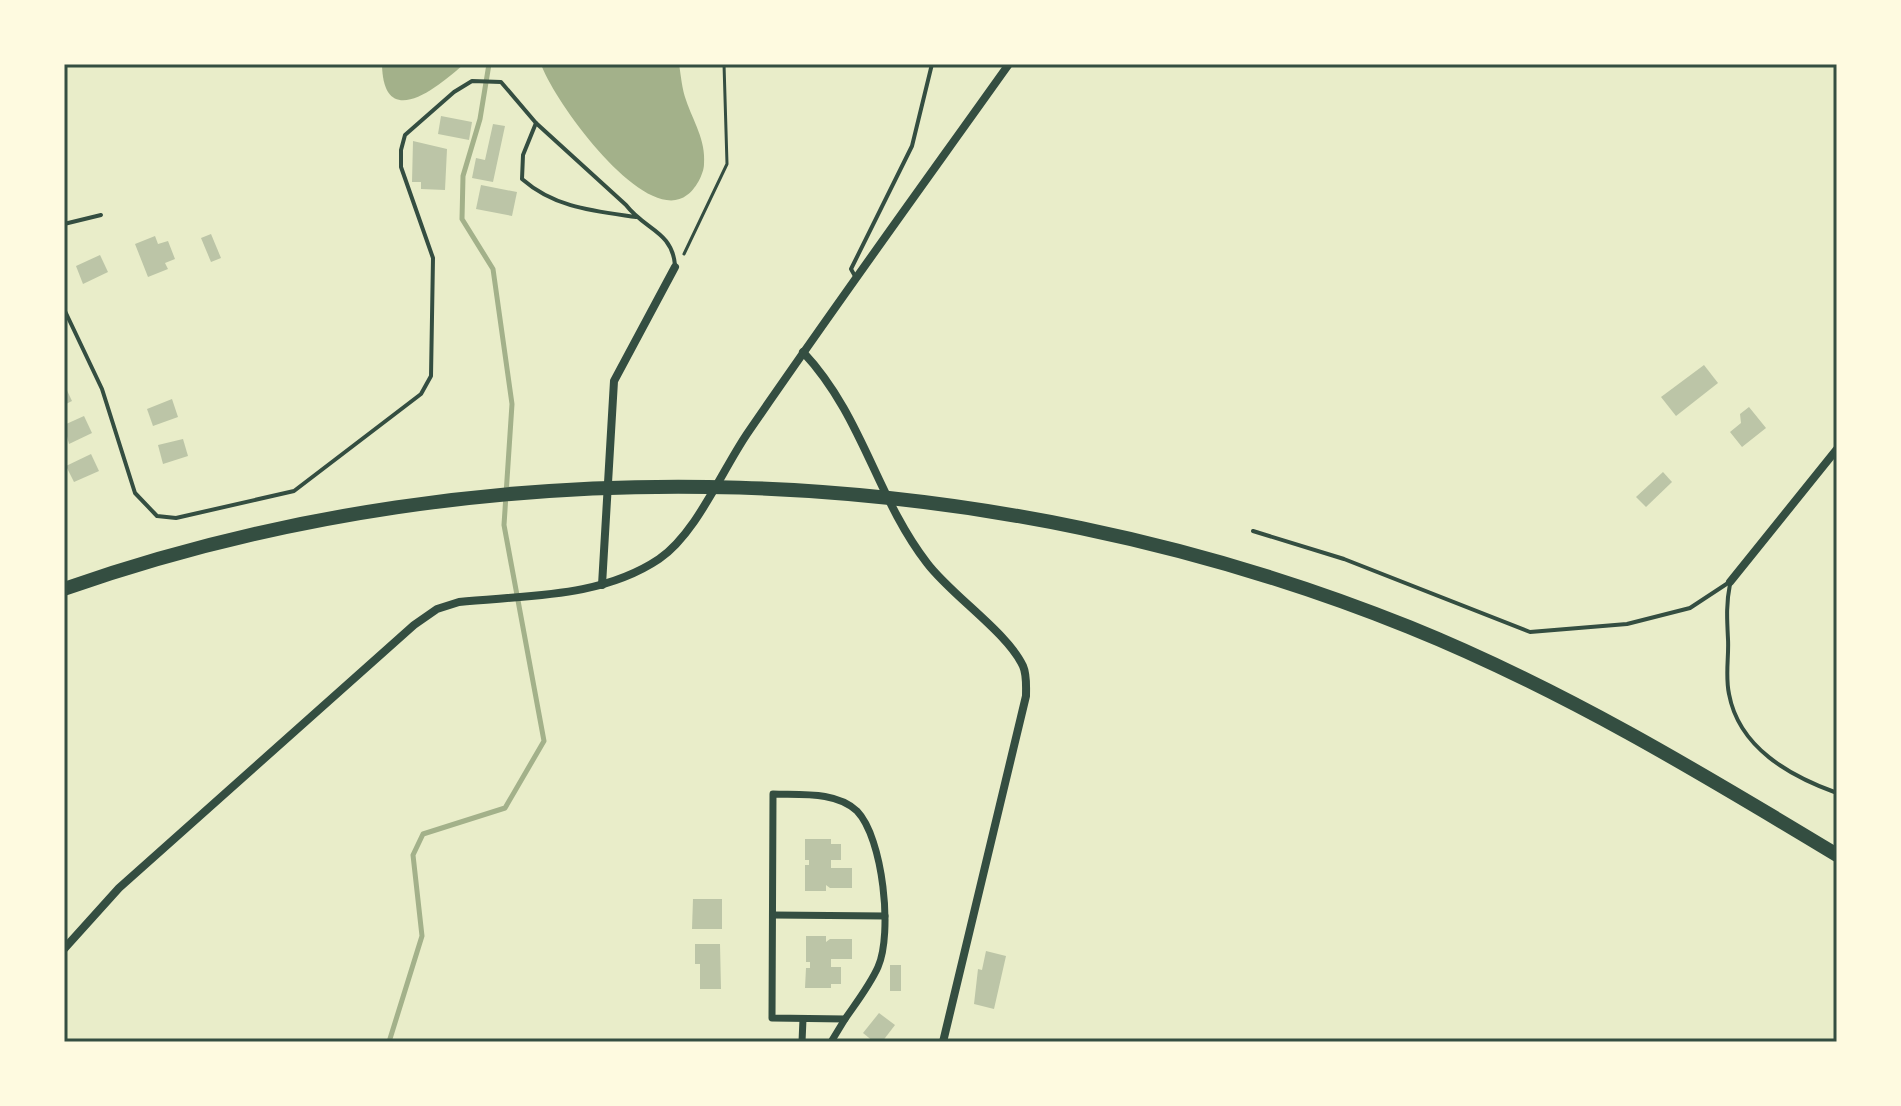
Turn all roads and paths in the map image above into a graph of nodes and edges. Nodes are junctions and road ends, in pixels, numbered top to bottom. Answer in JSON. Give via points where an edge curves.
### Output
{"nodes":[{"id":1,"x":724,"y":64,"type":"edge"},
{"id":2,"x":932,"y":64,"type":"edge"},
{"id":3,"x":1009,"y":64,"type":"edge"},
{"id":4,"x":536,"y":123,"type":"junction"},
{"id":5,"x":101,"y":215,"type":"dead end"},
{"id":6,"x":636,"y":217,"type":"junction"},
{"id":7,"x":64,"y":224,"type":"edge"},
{"id":8,"x":675,"y":267,"type":"junction"},
{"id":9,"x":856,"y":278,"type":"junction"},
{"id":10,"x":64,"y":309,"type":"edge"},
{"id":11,"x":803,"y":352,"type":"junction"},
{"id":12,"x":1837,"y":449,"type":"edge"},
{"id":13,"x":1253,"y":531,"type":"dead end"},
{"id":14,"x":1730,"y":582,"type":"junction"},
{"id":15,"x":602,"y":585,"type":"junction"},
{"id":16,"x":64,"y":589,"type":"edge"},
{"id":17,"x":1837,"y":793,"type":"edge"},
{"id":18,"x":1837,"y":855,"type":"edge"},
{"id":19,"x":773,"y":915,"type":"junction"},
{"id":20,"x":885,"y":916,"type":"junction"},
{"id":21,"x":64,"y":949,"type":"edge"},
{"id":22,"x":803,"y":1019,"type":"junction"},
{"id":23,"x":845,"y":1019,"type":"junction"},
{"id":24,"x":802,"y":1042,"type":"edge"},
{"id":25,"x":831,"y":1042,"type":"edge"},
{"id":26,"x":943,"y":1042,"type":"edge"}],
"edges":[{"from":1,"to":8,"type":"path","via":[[727,164]]},
{"from":2,"to":9,"type":"lane","via":[[912,146],[851,269]]},
{"from":3,"to":9,"type":"street"},
{"from":4,"to":6,"type":"lane"},
{"from":4,"to":6,"type":"lane","via":[[523,155],[522,179],[539,194],[569,207]]},
{"from":4,"to":10,"type":"lane","via":[[501,82],[472,81],[405,135],[401,167],[433,258],[431,376],[421,394],[294,491],[176,518],[147,509],[135,493],[102,389]]},
{"from":5,"to":7,"type":"lane"},
{"from":6,"to":8,"type":"lane","via":[[668,240]]},
{"from":8,"to":15,"type":"street","via":[[614,381]]},
{"from":9,"to":11,"type":"street"},
{"from":11,"to":15,"type":"street","via":[[675,543],[643,568]]},
{"from":11,"to":26,"type":"street","via":[[836,390],[906,533],[928,564],[1014,652],[1025,671],[1026,696]]},
{"from":12,"to":14,"type":"street"},
{"from":13,"to":14,"type":"lane","via":[[1344,559],[1530,632],[1627,624],[1690,608]]},
{"from":14,"to":17,"type":"lane","via":[[1726,672],[1734,714],[1778,765]]},
{"from":15,"to":21,"type":"street","via":[[437,609],[119,888]]},
{"from":16,"to":18,"type":"main road","via":[[253,535],[476,499],[674,488],[846,493],[996,512],[1186,552],[1414,629],[1562,696]]},
{"from":19,"to":20,"type":"street"},
{"from":19,"to":20,"type":"street","via":[[773,794],[825,796],[857,811],[880,855]]},
{"from":19,"to":22,"type":"street","via":[[772,1018]]},
{"from":20,"to":23,"type":"street","via":[[879,965]]},
{"from":22,"to":23,"type":"street"},
{"from":22,"to":24,"type":"street"},
{"from":23,"to":25,"type":"street"}]}
